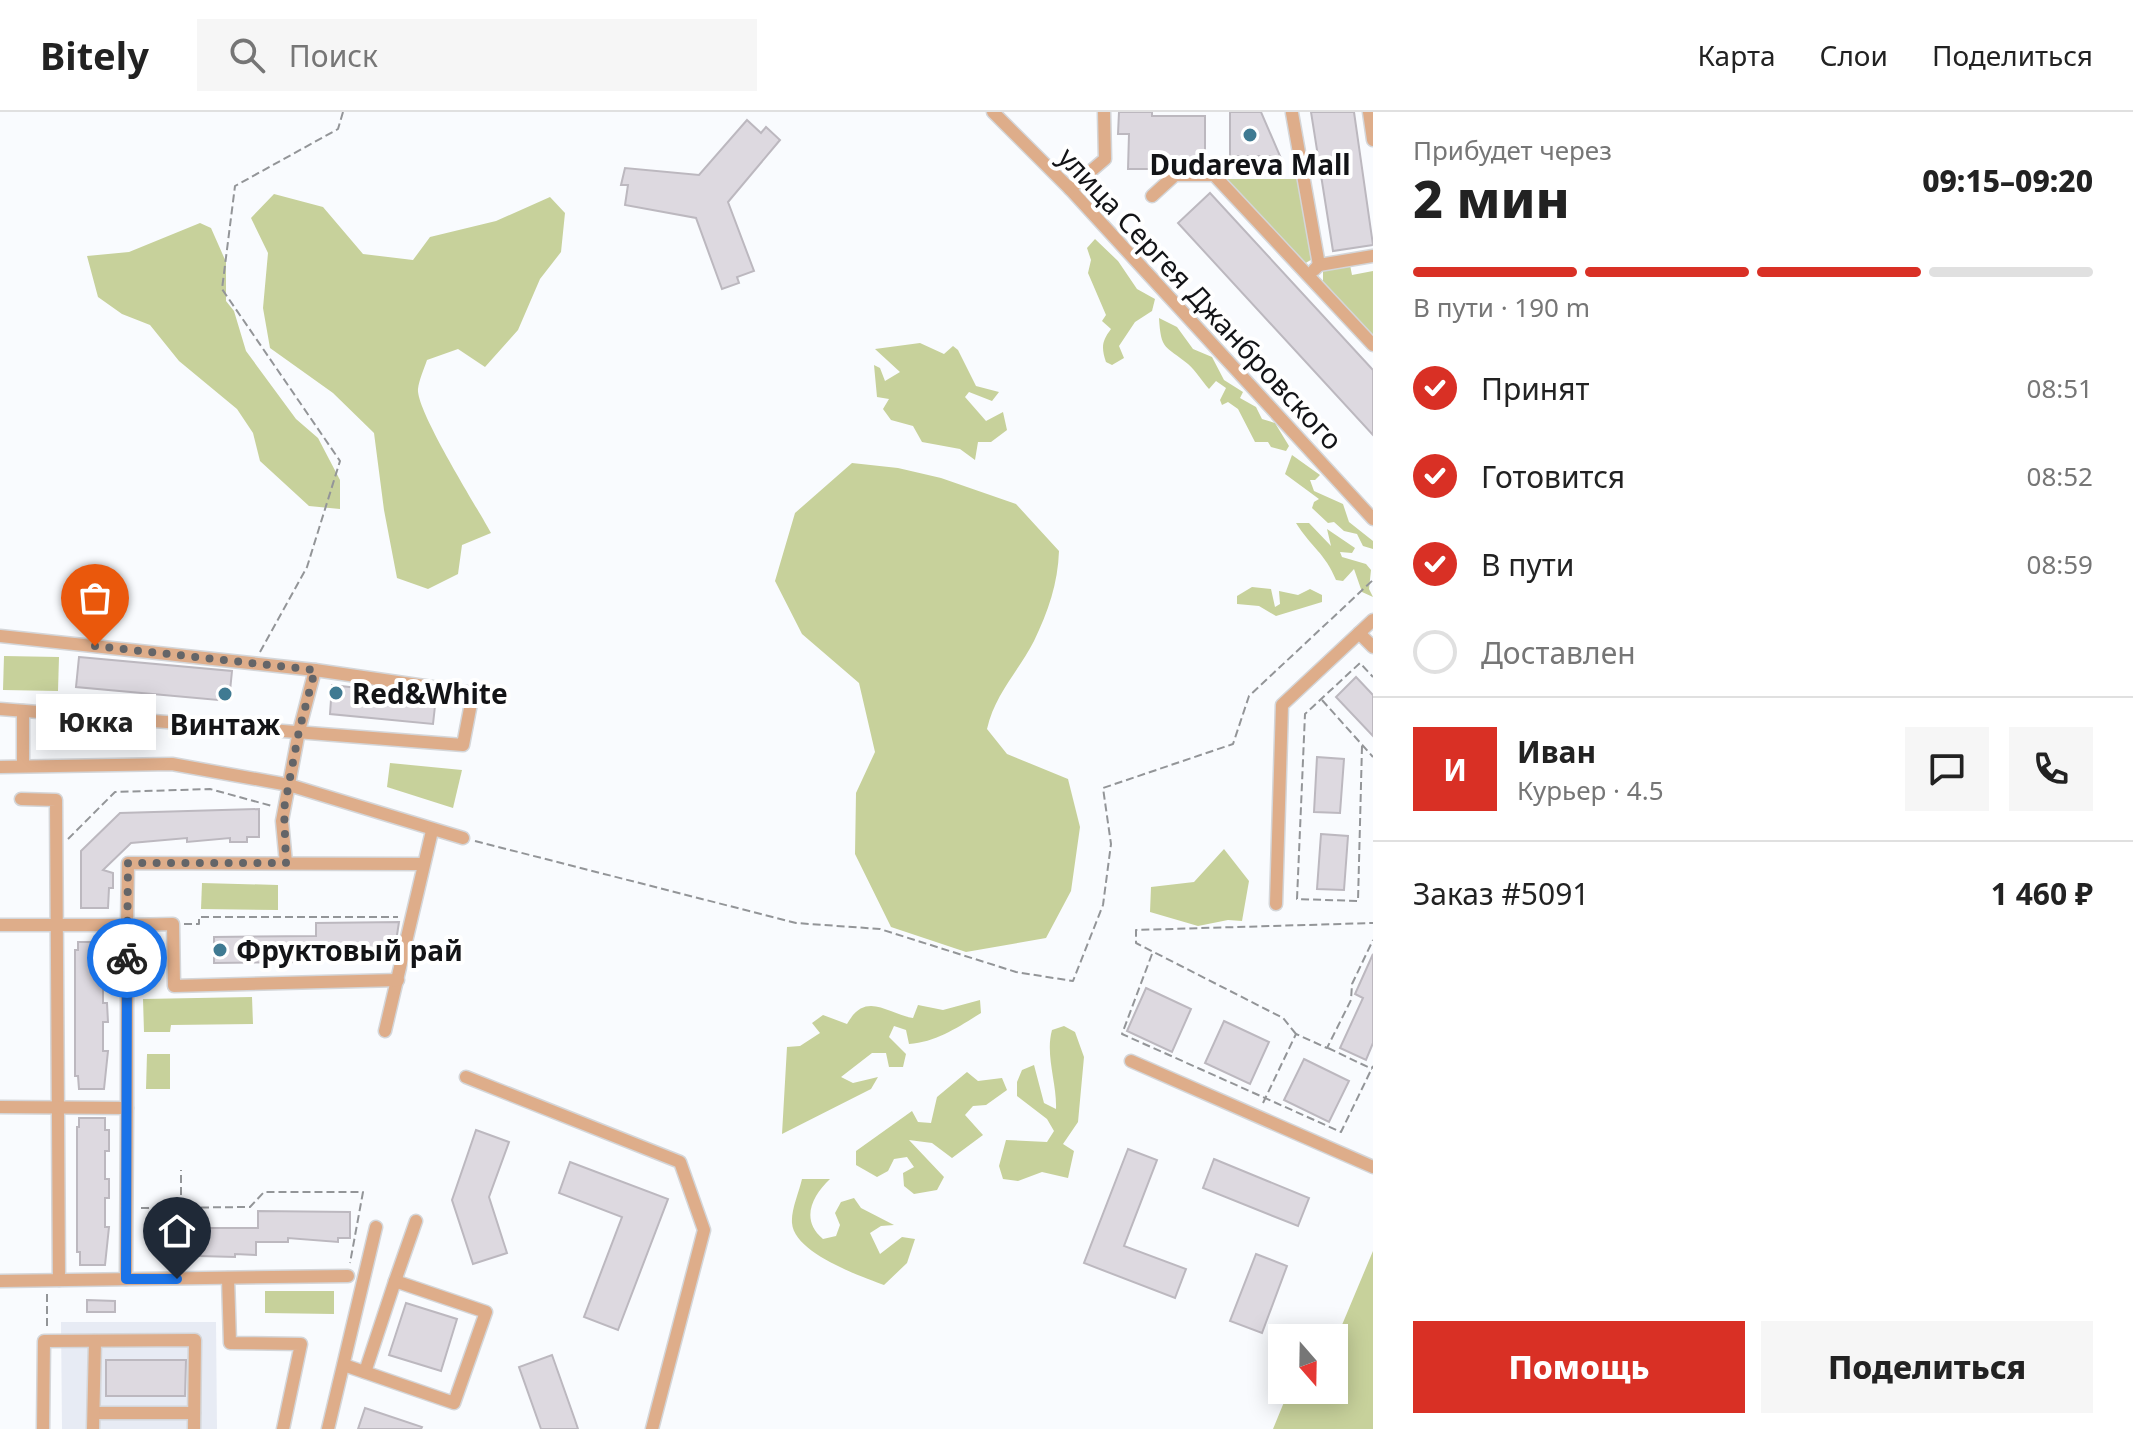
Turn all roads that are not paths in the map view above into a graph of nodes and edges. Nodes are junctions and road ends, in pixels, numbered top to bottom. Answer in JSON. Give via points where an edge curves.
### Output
{"nodes":[{"id":1,"x":993,"y":112,"type":"edge"},
{"id":2,"x":1104,"y":112,"type":"edge"},
{"id":3,"x":1369,"y":112,"type":"edge"},
{"id":4,"x":1292,"y":113,"type":"edge"},
{"id":5,"x":1373,"y":140,"type":"edge"},
{"id":6,"x":1070,"y":189,"type":"junction"},
{"id":7,"x":1152,"y":196,"type":"dead end"},
{"id":8,"x":1373,"y":256,"type":"edge"},
{"id":9,"x":1314,"y":270,"type":"junction"},
{"id":10,"x":1373,"y":345,"type":"edge"},
{"id":11,"x":1373,"y":519,"type":"edge"},
{"id":12,"x":1373,"y":620,"type":"edge"},
{"id":13,"x":1359,"y":633,"type":"junction"},
{"id":14,"x":0,"y":636,"type":"edge"},
{"id":15,"x":1373,"y":647,"type":"edge"},
{"id":16,"x":315,"y":670,"type":"junction"},
{"id":17,"x":0,"y":709,"type":"edge"},
{"id":18,"x":23,"y":711,"type":"junction"},
{"id":19,"x":299,"y":731,"type":"junction"},
{"id":20,"x":23,"y":766,"type":"junction"},
{"id":21,"x":0,"y":767,"type":"edge"},
{"id":22,"x":289,"y":785,"type":"junction"},
{"id":23,"x":21,"y":799,"type":"dead end"},
{"id":24,"x":432,"y":831,"type":"junction"},
{"id":25,"x":463,"y":838,"type":"road end"},
{"id":26,"x":286,"y":863,"type":"junction"},
{"id":27,"x":422,"y":864,"type":"junction"},
{"id":28,"x":1276,"y":904,"type":"dead end"},
{"id":29,"x":0,"y":925,"type":"edge"},
{"id":30,"x":56,"y":925,"type":"junction"},
{"id":31,"x":127,"y":925,"type":"junction"},
{"id":32,"x":398,"y":980,"type":"junction"},
{"id":33,"x":385,"y":1031,"type":"dead end"},
{"id":34,"x":1131,"y":1061,"type":"dead end"},
{"id":35,"x":466,"y":1077,"type":"dead end"},
{"id":36,"x":0,"y":1107,"type":"edge"},
{"id":37,"x":57,"y":1107,"type":"junction"},
{"id":38,"x":127,"y":1108,"type":"junction"},
{"id":39,"x":1373,"y":1167,"type":"edge"},
{"id":40,"x":416,"y":1221,"type":"dead end"},
{"id":41,"x":376,"y":1227,"type":"dead end"},
{"id":42,"x":348,"y":1276,"type":"road end"},
{"id":43,"x":228,"y":1278,"type":"junction"},
{"id":44,"x":126,"y":1279,"type":"junction"},
{"id":45,"x":53,"y":1280,"type":"junction"},
{"id":46,"x":0,"y":1281,"type":"edge"},
{"id":47,"x":395,"y":1281,"type":"junction"},
{"id":48,"x":95,"y":1341,"type":"junction"},
{"id":49,"x":344,"y":1365,"type":"junction"},
{"id":50,"x":365,"y":1372,"type":"junction"},
{"id":51,"x":94,"y":1413,"type":"junction"},
{"id":52,"x":194,"y":1413,"type":"junction"},
{"id":53,"x":43,"y":1429,"type":"edge"},
{"id":54,"x":93,"y":1429,"type":"edge"},
{"id":55,"x":194,"y":1429,"type":"edge"},
{"id":56,"x":283,"y":1429,"type":"edge"},
{"id":57,"x":328,"y":1429,"type":"edge"},
{"id":58,"x":652,"y":1429,"type":"edge"}],
"edges":[{"from":1,"to":6,"type":"street","name":"улица Сергея Джанбровского"},
{"from":2,"to":6,"type":"street","via":[[1105,159]]},
{"from":3,"to":5,"type":"street"},
{"from":4,"to":9,"type":"street"},
{"from":6,"to":11,"type":"street","name":"улица Сергея Джанбровского"},
{"from":7,"to":9,"type":"street","via":[[1175,175],[1214,175]]},
{"from":8,"to":9,"type":"street"},
{"from":9,"to":10,"type":"street"},
{"from":12,"to":13,"type":"street"},
{"from":13,"to":15,"type":"street"},
{"from":13,"to":28,"type":"street","via":[[1282,705]]},
{"from":14,"to":16,"type":"street"},
{"from":16,"to":19,"type":"street"},
{"from":16,"to":19,"type":"street","via":[[473,693],[463,745]]},
{"from":17,"to":18,"type":"street"},
{"from":18,"to":19,"type":"street"},
{"from":18,"to":20,"type":"street"},
{"from":19,"to":22,"type":"street"},
{"from":20,"to":21,"type":"street"},
{"from":20,"to":22,"type":"street","via":[[172,764]]},
{"from":22,"to":24,"type":"street"},
{"from":22,"to":26,"type":"street","via":[[284,809]]},
{"from":23,"to":30,"type":"street","via":[[56,800]]},
{"from":24,"to":25,"type":"street"},
{"from":24,"to":27,"type":"street"},
{"from":26,"to":27,"type":"street"},
{"from":26,"to":31,"type":"street","via":[[128,863]]},
{"from":27,"to":32,"type":"street"},
{"from":29,"to":30,"type":"street"},
{"from":30,"to":31,"type":"street"},
{"from":30,"to":37,"type":"street"},
{"from":31,"to":32,"type":"street","via":[[173,924],[174,986]]},
{"from":31,"to":38,"type":"street"},
{"from":32,"to":33,"type":"street"},
{"from":34,"to":39,"type":"street"},
{"from":35,"to":58,"type":"street","via":[[680,1162],[704,1230]]},
{"from":36,"to":37,"type":"street"},
{"from":37,"to":38,"type":"street"},
{"from":37,"to":45,"type":"street"},
{"from":38,"to":44,"type":"street"},
{"from":40,"to":47,"type":"street"},
{"from":41,"to":49,"type":"street"},
{"from":42,"to":43,"type":"street"},
{"from":43,"to":44,"type":"street"},
{"from":43,"to":56,"type":"street","via":[[230,1343],[301,1344]]},
{"from":44,"to":45,"type":"street"},
{"from":45,"to":46,"type":"street"},
{"from":47,"to":50,"type":"street"},
{"from":47,"to":50,"type":"street","via":[[486,1312],[454,1403]]},
{"from":48,"to":51,"type":"street"},
{"from":48,"to":52,"type":"street","via":[[195,1340]]},
{"from":48,"to":53,"type":"street","via":[[44,1341]]},
{"from":49,"to":50,"type":"street"},
{"from":49,"to":57,"type":"street"},
{"from":51,"to":52,"type":"street"},
{"from":51,"to":54,"type":"street"},
{"from":52,"to":55,"type":"street"}]}
